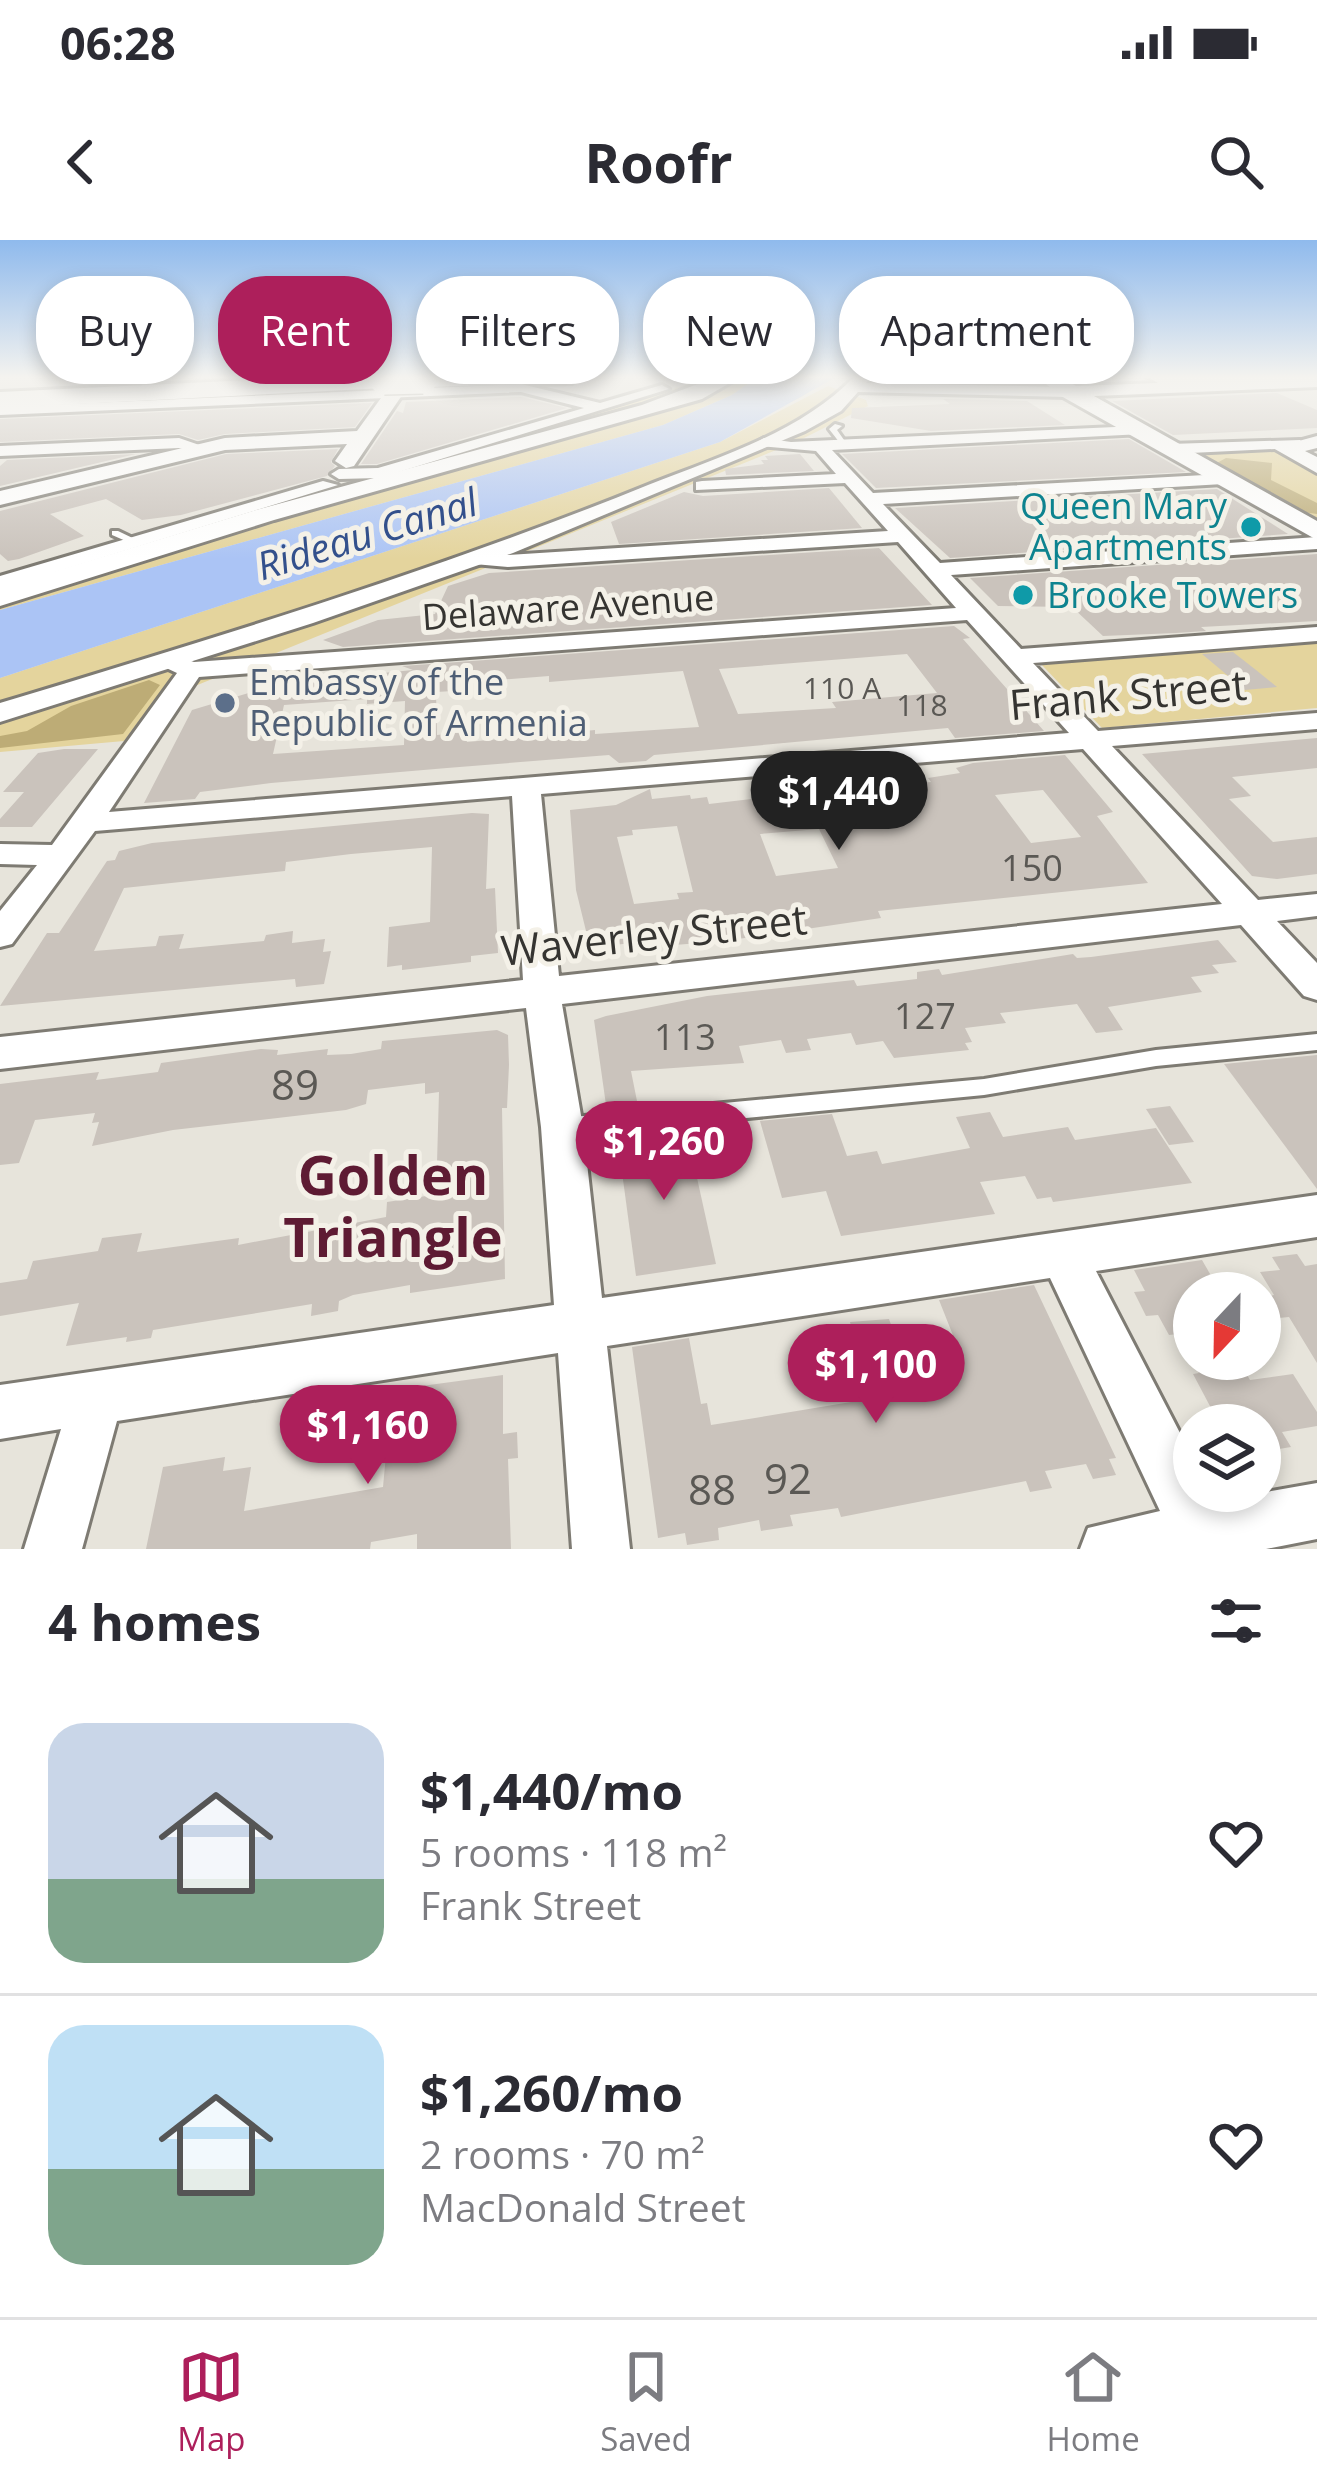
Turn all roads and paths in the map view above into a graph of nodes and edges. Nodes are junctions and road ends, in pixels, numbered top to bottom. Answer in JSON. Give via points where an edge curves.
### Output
{"nodes":[{"id":1,"x":361,"y":437,"type":"edge"},
{"id":2,"x":364,"y":437,"type":"edge"},
{"id":3,"x":496,"y":437,"type":"edge"},
{"id":4,"x":549,"y":437,"type":"edge"},
{"id":5,"x":781,"y":437,"type":"edge"},
{"id":6,"x":839,"y":437,"type":"edge"},
{"id":7,"x":1010,"y":437,"type":"edge"},
{"id":8,"x":1148,"y":437,"type":"edge"},
{"id":9,"x":764,"y":443,"type":"junction"},
{"id":10,"x":1306,"y":443,"type":"edge"},
{"id":11,"x":846,"y":445,"type":"junction"},
{"id":12,"x":820,"y":446,"type":"junction"},
{"id":13,"x":203,"y":449,"type":"junction"},
{"id":14,"x":1170,"y":449,"type":"junction"},
{"id":15,"x":0,"y":451,"type":"edge"},
{"id":16,"x":1317,"y":466,"type":"edge"},
{"id":17,"x":850,"y":478,"type":"junction"},
{"id":18,"x":1223,"y":479,"type":"junction"},
{"id":19,"x":345,"y":484,"type":"junction"},
{"id":20,"x":702,"y":486,"type":"dead end"},
{"id":21,"x":0,"y":498,"type":"edge"},
{"id":22,"x":869,"y":499,"type":"junction"},
{"id":23,"x":1317,"y":532,"type":"edge"},
{"id":24,"x":116,"y":533,"type":"dead end"},
{"id":25,"x":903,"y":536,"type":"junction"},
{"id":26,"x":138,"y":543,"type":"junction"},
{"id":27,"x":1317,"y":543,"type":"edge"},
{"id":28,"x":474,"y":558,"type":"junction"},
{"id":29,"x":934,"y":570,"type":"junction"},
{"id":30,"x":0,"y":583,"type":"edge"},
{"id":31,"x":0,"y":597,"type":"edge"},
{"id":32,"x":972,"y":613,"type":"junction"},
{"id":33,"x":1317,"y":634,"type":"edge"},
{"id":34,"x":1013,"y":657,"type":"junction"},
{"id":35,"x":181,"y":666,"type":"junction"},
{"id":36,"x":0,"y":713,"type":"edge"},
{"id":37,"x":1317,"y":722,"type":"edge"},
{"id":38,"x":1088,"y":739,"type":"junction"},
{"id":39,"x":526,"y":789,"type":"junction"},
{"id":40,"x":85,"y":823,"type":"junction"},
{"id":41,"x":0,"y":854,"type":"edge"},
{"id":42,"x":61,"y":855,"type":"junction"},
{"id":43,"x":1317,"y":905,"type":"edge"},
{"id":44,"x":1250,"y":912,"type":"junction"},
{"id":45,"x":0,"y":935,"type":"edge"},
{"id":46,"x":1317,"y":986,"type":"edge"},
{"id":47,"x":542,"y":993,"type":"junction"},
{"id":48,"x":1317,"y":1042,"type":"edge"},
{"id":49,"x":0,"y":1053,"type":"edge"},
{"id":50,"x":562,"y":1127,"type":"junction"},
{"id":51,"x":1317,"y":1216,"type":"edge"},
{"id":52,"x":1062,"y":1253,"type":"junction"},
{"id":53,"x":580,"y":1328,"type":"junction"},
{"id":54,"x":96,"y":1400,"type":"junction"},
{"id":55,"x":0,"y":1412,"type":"edge"},
{"id":56,"x":1317,"y":1511,"type":"edge"},
{"id":57,"x":1200,"y":1532,"type":"junction"},
{"id":58,"x":53,"y":1549,"type":"edge"},
{"id":59,"x":601,"y":1549,"type":"edge"},
{"id":60,"x":1109,"y":1549,"type":"edge"}],
"edges":[{"from":1,"to":13,"type":"main road"},
{"from":2,"to":19,"type":"main road"},
{"from":3,"to":19,"type":"street"},
{"from":4,"to":19,"type":"main road","via":[[405,479]]},
{"from":5,"to":9,"type":"street"},
{"from":6,"to":11,"type":"lane"},
{"from":7,"to":11,"type":"street"},
{"from":8,"to":14,"type":"main road"},
{"from":9,"to":12,"type":"street"},
{"from":9,"to":28,"type":"street"},
{"from":10,"to":14,"type":"street"},
{"from":10,"to":16,"type":"main road","via":[[1284,448]]},
{"from":11,"to":12,"type":"street"},
{"from":12,"to":17,"type":"street"},
{"from":13,"to":15,"type":"street","via":[[178,443]]},
{"from":13,"to":21,"type":"main road"},
{"from":14,"to":18,"type":"main road"},
{"from":17,"to":20,"type":"street"},
{"from":17,"to":22,"type":"street"},
{"from":18,"to":22,"type":"street"},
{"from":18,"to":23,"type":"main road"},
{"from":19,"to":26,"type":"street"},
{"from":19,"to":31,"type":"main road"},
{"from":22,"to":25,"type":"street"},
{"from":24,"to":26,"type":"lane"},
{"from":25,"to":28,"type":"street"},
{"from":25,"to":29,"type":"street"},
{"from":26,"to":30,"type":"street"},
{"from":27,"to":29,"type":"street"},
{"from":28,"to":35,"type":"street"},
{"from":29,"to":32,"type":"street"},
{"from":32,"to":34,"type":"street"},
{"from":32,"to":35,"type":"street","name":"Delaware Avenue"},
{"from":33,"to":34,"type":"street"},
{"from":34,"to":38,"type":"street"},
{"from":35,"to":36,"type":"street"},
{"from":35,"to":40,"type":"street"},
{"from":37,"to":38,"type":"street","name":"Frank Street"},
{"from":38,"to":39,"type":"street","name":"Frank Street"},
{"from":38,"to":44,"type":"street"},
{"from":39,"to":40,"type":"street","name":"Frank Street"},
{"from":39,"to":47,"type":"street"},
{"from":40,"to":42,"type":"street"},
{"from":41,"to":42,"type":"street"},
{"from":42,"to":45,"type":"street"},
{"from":43,"to":44,"type":"street","name":"Waverley Street"},
{"from":44,"to":46,"type":"street"},
{"from":44,"to":47,"type":"street","name":"Waverley Street"},
{"from":47,"to":49,"type":"street","name":"Waverley Street"},
{"from":47,"to":50,"type":"street"},
{"from":48,"to":50,"type":"lane","via":[[983,1087]]},
{"from":50,"to":53,"type":"street"},
{"from":51,"to":52,"type":"street"},
{"from":52,"to":53,"type":"street"},
{"from":52,"to":57,"type":"street"},
{"from":53,"to":54,"type":"street"},
{"from":53,"to":59,"type":"street"},
{"from":54,"to":55,"type":"street"},
{"from":54,"to":58,"type":"street"},
{"from":56,"to":57,"type":"street"},
{"from":57,"to":60,"type":"street"}]}
